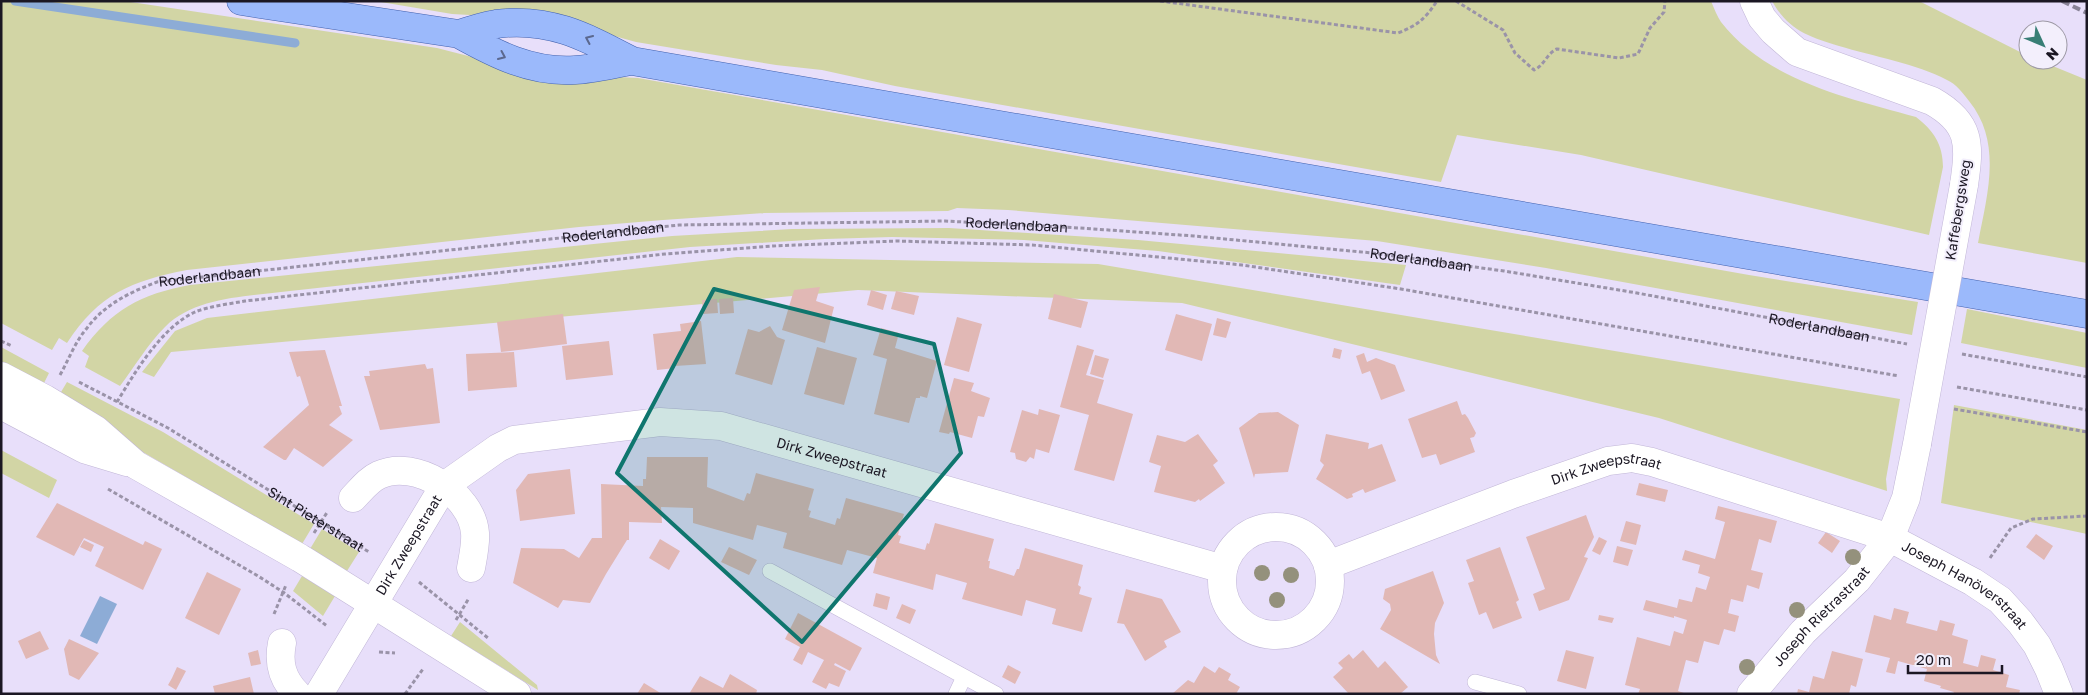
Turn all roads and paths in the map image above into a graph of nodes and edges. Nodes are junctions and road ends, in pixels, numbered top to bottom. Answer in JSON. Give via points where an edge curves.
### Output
{"nodes":[{"id":1,"x":241,"y":1,"type":"edge"},
{"id":2,"x":1160,"y":1,"type":"edge"},
{"id":3,"x":1438,"y":1,"type":"edge"},
{"id":4,"x":1456,"y":1,"type":"edge"},
{"id":5,"x":1665,"y":1,"type":"edge"},
{"id":6,"x":1754,"y":1,"type":"edge"},
{"id":7,"x":458,"y":34,"type":"junction"},
{"id":8,"x":632,"y":61,"type":"junction"},
{"id":9,"x":2087,"y":314,"type":"edge"},
{"id":10,"x":1916,"y":346,"type":"dead end"},
{"id":11,"x":1960,"y":354,"type":"dead end"},
{"id":12,"x":61,"y":373,"type":"junction"},
{"id":13,"x":1,"y":376,"type":"edge"},
{"id":14,"x":69,"y":377,"type":"dead end"},
{"id":15,"x":1904,"y":377,"type":"dead end"},
{"id":16,"x":2087,"y":377,"type":"edge"},
{"id":17,"x":77,"y":381,"type":"dead end"},
{"id":18,"x":1951,"y":386,"type":"dead end"},
{"id":19,"x":46,"y":399,"type":"junction"},
{"id":20,"x":117,"y":402,"type":"junction"},
{"id":21,"x":1,"y":405,"type":"edge"},
{"id":22,"x":1949,"y":408,"type":"dead end"},
{"id":23,"x":2087,"y":410,"type":"edge"},
{"id":24,"x":2087,"y":432,"type":"edge"},
{"id":25,"x":136,"y":465,"type":"junction"},
{"id":26,"x":103,"y":486,"type":"dead end"},
{"id":27,"x":444,"y":486,"type":"junction"},
{"id":28,"x":353,"y":498,"type":"dead end"},
{"id":29,"x":2087,"y":516,"type":"edge"},
{"id":30,"x":1890,"y":538,"type":"junction"},
{"id":31,"x":1328,"y":564,"type":"junction"},
{"id":32,"x":394,"y":567,"type":"junction"},
{"id":33,"x":471,"y":568,"type":"dead end"},
{"id":34,"x":1223,"y":569,"type":"junction"},
{"id":35,"x":770,"y":571,"type":"dead end"},
{"id":36,"x":1973,"y":582,"type":"junction"},
{"id":37,"x":373,"y":603,"type":"junction"},
{"id":38,"x":351,"y":640,"type":"junction"},
{"id":39,"x":282,"y":643,"type":"dead end"},
{"id":40,"x":495,"y":644,"type":"dead end"},
{"id":41,"x":404,"y":653,"type":"dead end"},
{"id":42,"x":964,"y":677,"type":"junction"},
{"id":43,"x":1475,"y":682,"type":"dead end"},
{"id":44,"x":297,"y":694,"type":"edge"},
{"id":45,"x":319,"y":694,"type":"edge"},
{"id":46,"x":517,"y":694,"type":"edge"},
{"id":47,"x":956,"y":694,"type":"edge"},
{"id":48,"x":996,"y":694,"type":"edge"},
{"id":49,"x":1519,"y":694,"type":"edge"},
{"id":50,"x":1751,"y":694,"type":"edge"},
{"id":51,"x":2059,"y":694,"type":"edge"}],
"edges":[{"from":1,"to":7,"type":"main road"},
{"from":2,"to":3,"type":"path","via":[[1398,33],[1420,22]]},
{"from":4,"to":5,"type":"path","via":[[1503,30],[1515,53],[1534,70],[1557,49],[1619,58],[1638,54],[1650,28],[1664,12]]},
{"from":6,"to":30,"type":"street","name":"Kaffebergsweg","bridge":true,"via":[[1762,18],[1797,52],[1932,100],[1949,110],[1962,129],[1968,147],[1917,444],[1906,498]]},
{"from":7,"to":8,"type":"main road","one_way":true,"via":[[518,63],[546,69],[575,70]]},
{"from":8,"to":7,"type":"main road","one_way":true,"via":[[587,37],[552,26],[517,22],[494,24]]},
{"from":8,"to":9,"type":"main road"},
{"from":10,"to":12,"type":"path","name":"Roderlandbaan","via":[[1504,271],[1372,253],[1080,228],[925,222],[679,225],[157,282],[122,297],[87,327]]},
{"from":11,"to":16,"type":"path"},
{"from":12,"to":14,"type":"path"},
{"from":12,"to":19,"type":"path","name":"Roderlandbaan"},
{"from":13,"to":19,"type":"street"},
{"from":15,"to":20,"type":"path","name":"Roderlandbaan","via":[[1401,289],[1242,265],[1032,245],[897,241],[665,254],[244,301],[196,312],[180,322],[160,340]]},
{"from":17,"to":20,"type":"path","name":"Sint Pieterstraat"},
{"from":18,"to":23,"type":"path"},
{"from":19,"to":25,"type":"street","via":[[96,430]]},
{"from":20,"to":32,"type":"path","name":"Sint Pieterstraat","via":[[168,428]]},
{"from":21,"to":25,"type":"street","via":[[84,449]]},
{"from":22,"to":24,"type":"path"},
{"from":25,"to":37,"type":"street"},
{"from":26,"to":38,"type":"path","via":[[258,576]]},
{"from":27,"to":28,"type":"street","name":"Dirk Zweepstraat","via":[[413,471],[396,470],[379,475]]},
{"from":27,"to":32,"type":"street","name":"Dirk Zweepstraat"},
{"from":27,"to":33,"type":"street","name":"Dirk Zweepstraat","via":[[461,501],[472,521],[475,533]]},
{"from":27,"to":34,"type":"street","name":"Dirk Zweepstraat","via":[[514,440],[660,422],[721,426]]},
{"from":29,"to":36,"type":"path","via":[[2033,519],[2011,528]]},
{"from":30,"to":31,"type":"street","name":"Dirk Zweepstraat","via":[[1632,458],[1608,461],[1521,491]]},
{"from":30,"to":36,"type":"street","name":"Joseph Hanöverstraat"},
{"from":30,"to":50,"type":"street","name":"Joseph Rietrastraat","via":[[1857,580],[1803,632]]},
{"from":31,"to":34,"type":"street","via":[[1320,549],[1307,536],[1291,529],[1274,527],[1257,530],[1241,539],[1229,553]]},
{"from":31,"to":34,"type":"street","via":[[1330,592],[1323,608],[1304,628],[1278,636],[1260,634],[1237,620],[1223,596]]},
{"from":32,"to":37,"type":"street","name":"Dirk Zweepstraat"},
{"from":32,"to":40,"type":"path","name":"Sint Pieterstraat","via":[[423,585]]},
{"from":35,"to":42,"type":"lane"},
{"from":36,"to":51,"type":"street","name":"Joseph Hanöverstraat","via":[[2000,600],[2020,622],[2037,645]]},
{"from":37,"to":38,"type":"street","name":"Dirk Zweepstraat"},
{"from":37,"to":46,"type":"street"},
{"from":38,"to":41,"type":"path","via":[[379,653]]},
{"from":38,"to":45,"type":"street","name":"Dirk Zweepstraat"},
{"from":39,"to":44,"type":"street","via":[[281,667],[287,684]]},
{"from":42,"to":47,"type":"lane"},
{"from":42,"to":48,"type":"lane"},
{"from":43,"to":49,"type":"lane"}]}
